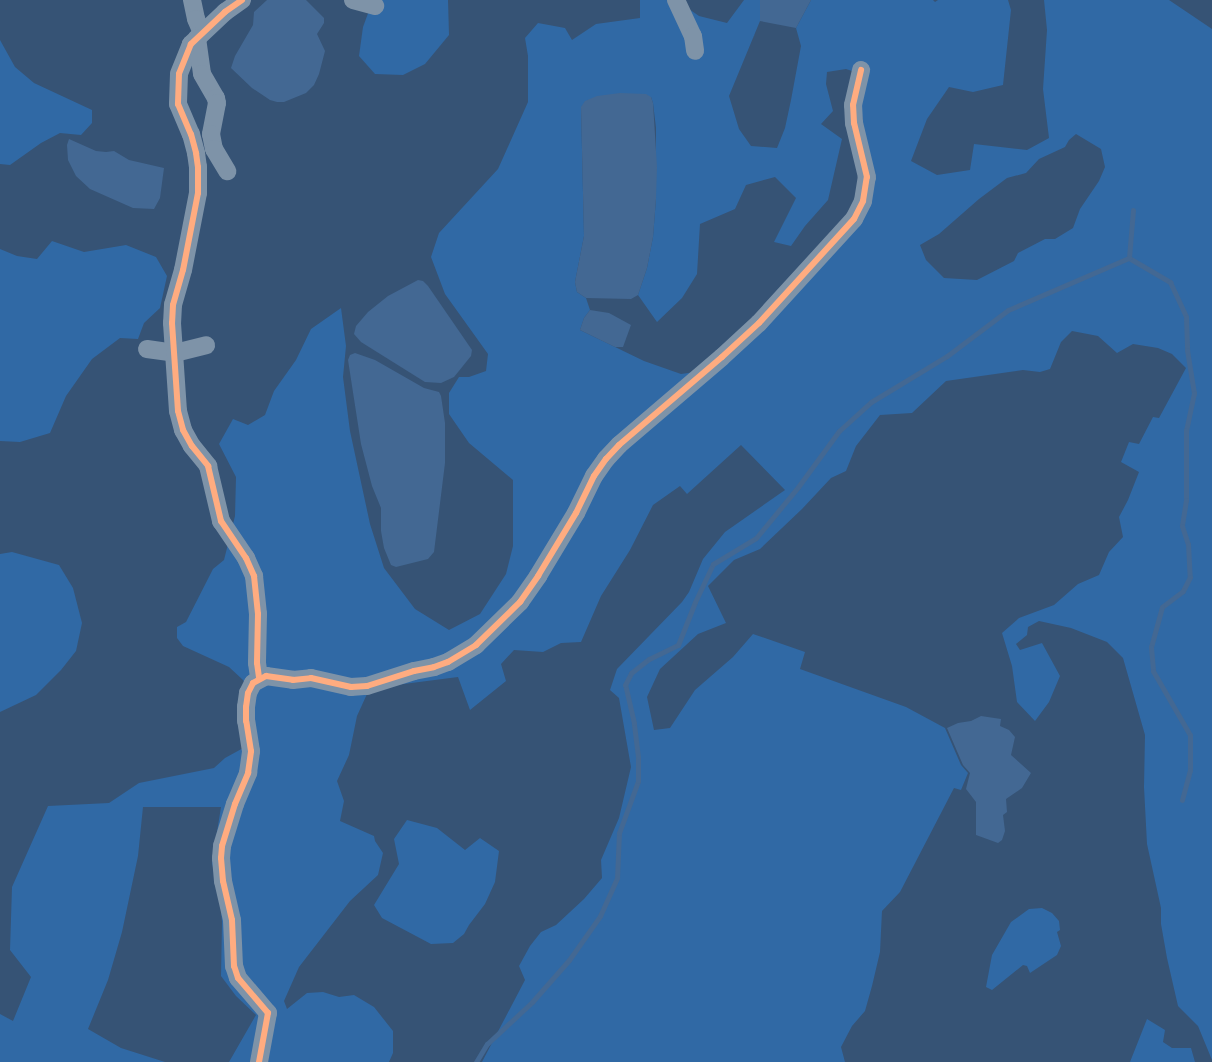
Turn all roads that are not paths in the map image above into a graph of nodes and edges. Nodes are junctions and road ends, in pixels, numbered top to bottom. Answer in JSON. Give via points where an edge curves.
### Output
{"nodes":[{"id":1,"x":192,"y":0,"type":"edge"},
{"id":2,"x":242,"y":0,"type":"edge"},
{"id":3,"x":353,"y":0,"type":"edge"},
{"id":4,"x":676,"y":0,"type":"edge"},
{"id":5,"x":374,"y":6,"type":"dead end"},
{"id":6,"x":200,"y":35,"type":"junction"},
{"id":7,"x":695,"y":51,"type":"dead end"},
{"id":8,"x":861,"y":70,"type":"dead end"},
{"id":9,"x":227,"y":171,"type":"dead end"},
{"id":10,"x":206,"y":345,"type":"dead end"},
{"id":11,"x":148,"y":349,"type":"dead end"},
{"id":12,"x":175,"y":353,"type":"junction"},
{"id":13,"x":259,"y":678,"type":"junction"},
{"id":14,"x":259,"y":1062,"type":"edge"}],
"edges":[{"from":1,"to":6,"type":"street"},
{"from":2,"to":6,"type":"street"},
{"from":3,"to":5,"type":"street"},
{"from":4,"to":7,"type":"street","via":[[693,36]]},
{"from":6,"to":9,"type":"street","via":[[202,74],[217,103],[211,134],[214,150]]},
{"from":6,"to":12,"type":"street","via":[[191,44],[184,60],[177,91],[178,104],[196,153],[198,193],[183,270],[173,305]]},
{"from":8,"to":13,"type":"street","via":[[853,105],[854,123],[867,177],[864,201],[854,219],[759,323],[623,441],[606,459],[538,576],[514,607],[476,645],[448,662],[366,686],[351,687],[311,678]]},
{"from":10,"to":12,"type":"street"},
{"from":11,"to":12,"type":"street"},
{"from":12,"to":13,"type":"street","via":[[178,411],[183,430],[208,466],[221,521],[251,566],[254,576],[258,614]]},
{"from":13,"to":14,"type":"street","via":[[248,693],[246,707],[251,751],[248,773],[235,804],[222,846],[221,858],[223,881],[232,920],[234,966],[238,978],[268,1013]]}]}
